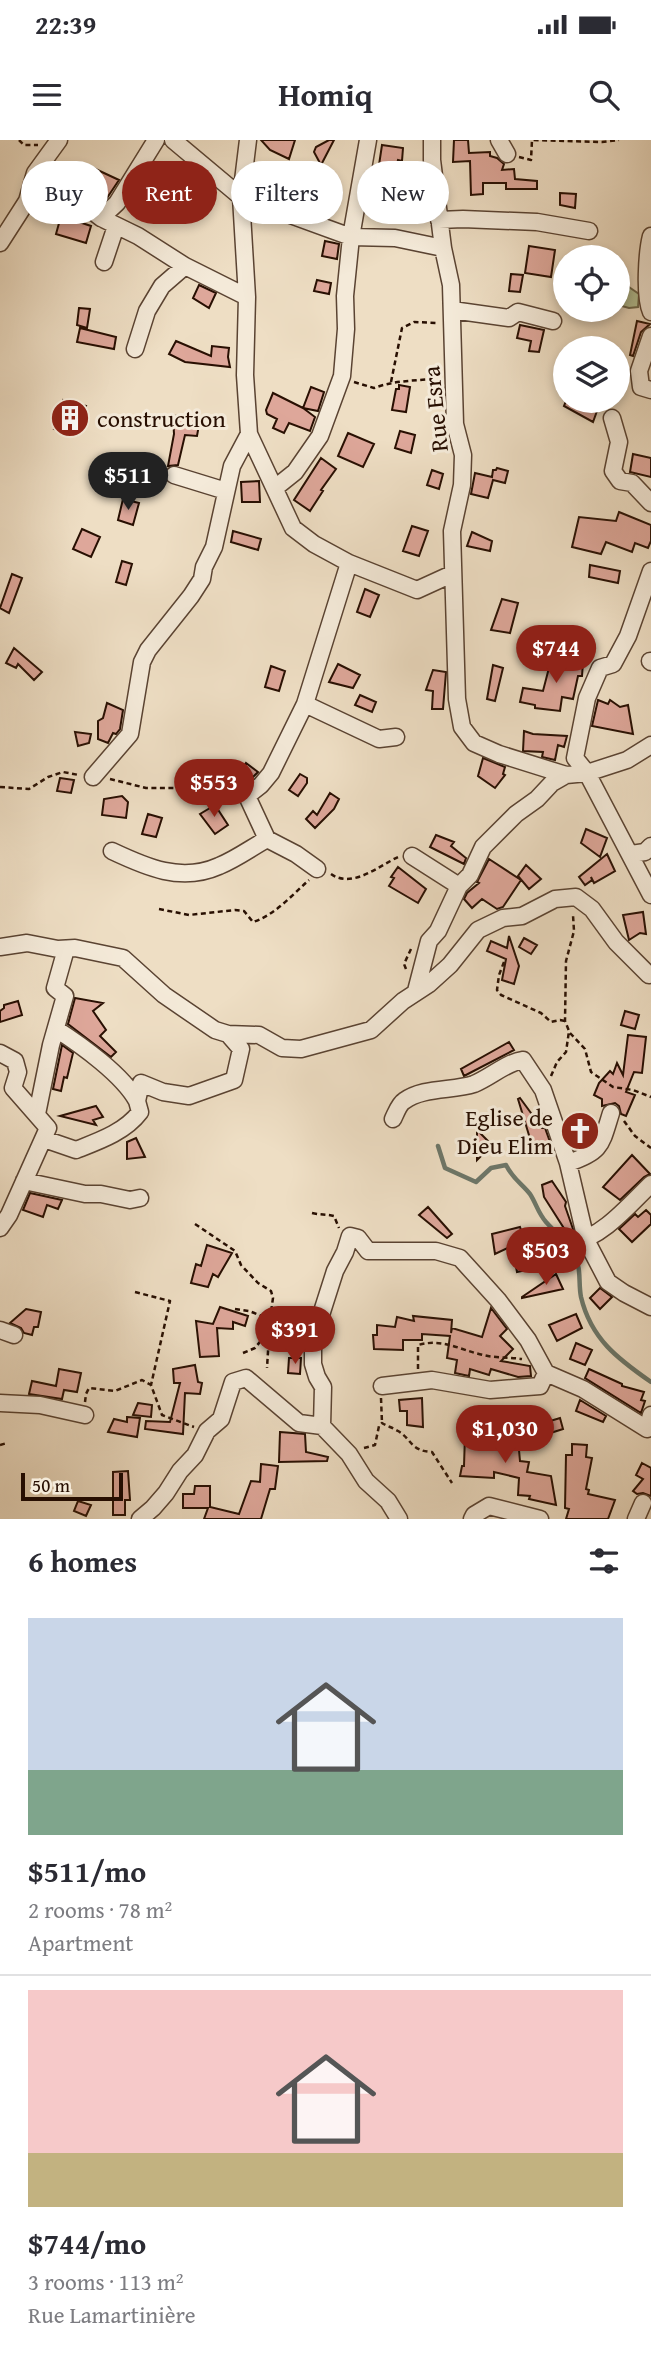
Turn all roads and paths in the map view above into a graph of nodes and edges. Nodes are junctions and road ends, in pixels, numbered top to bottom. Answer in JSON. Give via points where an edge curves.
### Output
{"nodes":[{"id":1,"x":19,"y":140,"type":"edge"},
{"id":2,"x":59,"y":140,"type":"edge"},
{"id":3,"x":156,"y":140,"type":"edge"},
{"id":4,"x":173,"y":140,"type":"edge"},
{"id":5,"x":247,"y":140,"type":"edge"},
{"id":6,"x":368,"y":140,"type":"edge"},
{"id":7,"x":432,"y":140,"type":"edge"},
{"id":8,"x":619,"y":140,"type":"edge"},
{"id":9,"x":503,"y":147,"type":"edge"},
{"id":10,"x":49,"y":154,"type":"junction"},
{"id":11,"x":44,"y":161,"type":"edge"},
{"id":12,"x":245,"y":161,"type":"edge"},
{"id":13,"x":432,"y":161,"type":"edge"},
{"id":14,"x":231,"y":188,"type":"edge"},
{"id":15,"x":21,"y":210,"type":"edge"},
{"id":16,"x":449,"y":220,"type":"edge"},
{"id":17,"x":108,"y":222,"type":"joint"},
{"id":18,"x":108,"y":224,"type":"edge"},
{"id":19,"x":243,"y":224,"type":"edge"},
{"id":20,"x":316,"y":224,"type":"edge"},
{"id":21,"x":440,"y":224,"type":"edge"},
{"id":22,"x":589,"y":231,"type":"dead end"},
{"id":23,"x":651,"y":236,"type":"edge"},
{"id":24,"x":351,"y":237,"type":"junction"},
{"id":25,"x":0,"y":243,"type":"edge"},
{"id":26,"x":443,"y":248,"type":"junction"},
{"id":27,"x":104,"y":262,"type":"dead end"},
{"id":28,"x":185,"y":266,"type":"junction"},
{"id":29,"x":247,"y":297,"type":"junction"},
{"id":30,"x":651,"y":312,"type":"edge"},
{"id":31,"x":452,"y":316,"type":"junction"},
{"id":32,"x":553,"y":321,"type":"dead end"},
{"id":33,"x":651,"y":336,"type":"edge"},
{"id":34,"x":135,"y":349,"type":"dead end"},
{"id":35,"x":452,"y":375,"type":"junction"},
{"id":36,"x":342,"y":376,"type":"junction"},
{"id":37,"x":391,"y":382,"type":"junction"},
{"id":38,"x":651,"y":390,"type":"edge"},
{"id":39,"x":612,"y":418,"type":"dead end"},
{"id":40,"x":249,"y":433,"type":"junction"},
{"id":41,"x":174,"y":475,"type":"dead end"},
{"id":42,"x":275,"y":488,"type":"junction"},
{"id":43,"x":226,"y":492,"type":"junction"},
{"id":44,"x":651,"y":503,"type":"edge"},
{"id":45,"x":349,"y":563,"type":"junction"},
{"id":46,"x":651,"y":571,"type":"edge"},
{"id":47,"x":452,"y":574,"type":"junction"},
{"id":48,"x":305,"y":704,"type":"junction"},
{"id":49,"x":396,"y":737,"type":"dead end"},
{"id":50,"x":651,"y":745,"type":"edge"},
{"id":51,"x":587,"y":773,"type":"junction"},
{"id":52,"x":566,"y":775,"type":"junction"},
{"id":53,"x":93,"y":777,"type":"junction"},
{"id":54,"x":215,"y":782,"type":"joint"},
{"id":55,"x":0,"y":787,"type":"edge"},
{"id":56,"x":247,"y":796,"type":"junction"},
{"id":57,"x":267,"y":839,"type":"junction"},
{"id":58,"x":651,"y":846,"type":"edge"},
{"id":59,"x":112,"y":852,"type":"dead end"},
{"id":60,"x":631,"y":854,"type":"junction"},
{"id":61,"x":412,"y":856,"type":"joint"},
{"id":62,"x":317,"y":869,"type":"junction"},
{"id":63,"x":459,"y":886,"type":"junction"},
{"id":64,"x":651,"y":895,"type":"edge"},
{"id":65,"x":555,"y":899,"type":"junction"},
{"id":66,"x":159,"y":909,"type":"dead end"},
{"id":67,"x":0,"y":947,"type":"edge"},
{"id":68,"x":66,"y":948,"type":"junction"},
{"id":69,"x":504,"y":962,"type":"dead end"},
{"id":70,"x":650,"y":977,"type":"edge"},
{"id":71,"x":416,"y":991,"type":"junction"},
{"id":72,"x":565,"y":1021,"type":"junction"},
{"id":73,"x":56,"y":1029,"type":"junction"},
{"id":74,"x":569,"y":1031,"type":"junction"},
{"id":75,"x":228,"y":1034,"type":"junction"},
{"id":76,"x":0,"y":1053,"type":"edge"},
{"id":77,"x":551,"y":1083,"type":"dead end"},
{"id":78,"x":651,"y":1097,"type":"edge"},
{"id":79,"x":137,"y":1101,"type":"junction"},
{"id":80,"x":611,"y":1113,"type":"joint"},
{"id":81,"x":37,"y":1114,"type":"junction"},
{"id":82,"x":393,"y":1119,"type":"dead end"},
{"id":83,"x":44,"y":1139,"type":"junction"},
{"id":84,"x":651,"y":1148,"type":"edge"},
{"id":85,"x":568,"y":1163,"type":"junction"},
{"id":86,"x":24,"y":1181,"type":"junction"},
{"id":87,"x":651,"y":1184,"type":"edge"},
{"id":88,"x":140,"y":1198,"type":"dead end"},
{"id":89,"x":312,"y":1213,"type":"dead end"},
{"id":90,"x":195,"y":1224,"type":"dead end"},
{"id":91,"x":0,"y":1228,"type":"edge"},
{"id":92,"x":579,"y":1241,"type":"junction"},
{"id":93,"x":348,"y":1243,"type":"junction"},
{"id":94,"x":135,"y":1292,"type":"dead end"},
{"id":95,"x":651,"y":1307,"type":"edge"},
{"id":96,"x":235,"y":1309,"type":"dead end"},
{"id":97,"x":270,"y":1318,"type":"junction"},
{"id":98,"x":270,"y":1336,"type":"junction"},
{"id":99,"x":243,"y":1353,"type":"dead end"},
{"id":100,"x":267,"y":1368,"type":"dead end"},
{"id":101,"x":542,"y":1368,"type":"junction"},
{"id":102,"x":418,"y":1381,"type":"junction"},
{"id":103,"x":151,"y":1385,"type":"junction"},
{"id":104,"x":382,"y":1386,"type":"joint"},
{"id":105,"x":0,"y":1404,"type":"edge"},
{"id":106,"x":85,"y":1415,"type":"joint"},
{"id":107,"x":382,"y":1423,"type":"junction"},
{"id":108,"x":322,"y":1426,"type":"junction"},
{"id":109,"x":650,"y":1426,"type":"edge"},
{"id":110,"x":207,"y":1431,"type":"junction"},
{"id":111,"x":7,"y":1443,"type":"dead end"},
{"id":112,"x":0,"y":1445,"type":"edge"},
{"id":113,"x":349,"y":1454,"type":"junction"},
{"id":114,"x":452,"y":1483,"type":"dead end"},
{"id":115,"x":643,"y":1503,"type":"dead end"},
{"id":116,"x":140,"y":1519,"type":"edge"},
{"id":117,"x":399,"y":1519,"type":"edge"},
{"id":118,"x":472,"y":1519,"type":"edge"},
{"id":119,"x":540,"y":1519,"type":"edge"},
{"id":120,"x":636,"y":1519,"type":"edge"}],
"edges":[{"from":1,"to":10,"type":"path","via":[[24,145],[38,145]]},
{"from":2,"to":10,"type":"street"},
{"from":3,"to":17,"type":"street"},
{"from":4,"to":14,"type":"street"},
{"from":5,"to":12,"type":"street"},
{"from":6,"to":24,"type":"street"},
{"from":7,"to":13,"type":"street","name":"Rue Esra"},
{"from":8,"to":9,"type":"path","via":[[533,140],[531,160]]},
{"from":10,"to":11,"type":"street"},
{"from":15,"to":25,"type":"street"},
{"from":16,"to":22,"type":"street","via":[[537,222]]},
{"from":17,"to":28,"type":"street"},
{"from":18,"to":27,"type":"street"},
{"from":19,"to":29,"type":"street"},
{"from":20,"to":24,"type":"street"},
{"from":21,"to":26,"type":"street","name":"Rue Esra"},
{"from":23,"to":30,"type":"street","via":[[647,284]]},
{"from":24,"to":26,"type":"street","via":[[395,238]]},
{"from":24,"to":36,"type":"street"},
{"from":26,"to":31,"type":"street","name":"Rue Esra"},
{"from":28,"to":29,"type":"street"},
{"from":28,"to":34,"type":"street","via":[[162,286],[147,311]]},
{"from":29,"to":40,"type":"street"},
{"from":31,"to":32,"type":"street","via":[[509,318],[517,312]]},
{"from":31,"to":35,"type":"street","name":"Rue Esra"},
{"from":31,"to":37,"type":"path","via":[[402,328]]},
{"from":33,"to":38,"type":"street","via":[[639,371],[641,387]]},
{"from":35,"to":37,"type":"path"},
{"from":35,"to":47,"type":"street","name":"Rue Esra","via":[[463,455],[452,531]]},
{"from":36,"to":37,"type":"path","via":[[374,388]]},
{"from":36,"to":42,"type":"street","via":[[320,436],[295,472]]},
{"from":39,"to":44,"type":"street","via":[[619,442],[613,471]]},
{"from":40,"to":42,"type":"street"},
{"from":40,"to":43,"type":"street","via":[[232,466]]},
{"from":41,"to":43,"type":"street"},
{"from":42,"to":45,"type":"street","via":[[293,528]]},
{"from":43,"to":53,"type":"street","via":[[202,579],[142,662],[130,733]]},
{"from":45,"to":47,"type":"street","via":[[418,590]]},
{"from":45,"to":48,"type":"street"},
{"from":46,"to":51,"type":"street","via":[[628,636],[613,664],[600,668],[587,698],[575,758]]},
{"from":47,"to":52,"type":"street","name":"Rue Esra","via":[[462,727],[474,743]]},
{"from":48,"to":49,"type":"street","via":[[379,738]]},
{"from":48,"to":56,"type":"street","via":[[271,773]]},
{"from":50,"to":51,"type":"street","via":[[627,760]]},
{"from":51,"to":52,"type":"street"},
{"from":51,"to":60,"type":"street"},
{"from":52,"to":63,"type":"street","via":[[482,847],[470,875]]},
{"from":53,"to":54,"type":"path","via":[[146,788]]},
{"from":53,"to":55,"type":"path","via":[[63,772],[29,789]]},
{"from":54,"to":56,"type":"street","via":[[226,781]]},
{"from":56,"to":57,"type":"street"},
{"from":57,"to":59,"type":"street","via":[[216,868],[193,873],[160,871]]},
{"from":57,"to":62,"type":"street"},
{"from":58,"to":60,"type":"street"},
{"from":60,"to":64,"type":"street"},
{"from":61,"to":62,"type":"path","via":[[397,857],[362,876],[346,879]]},
{"from":61,"to":63,"type":"street"},
{"from":62,"to":66,"type":"path","via":[[278,908],[253,922],[244,911],[189,915]]},
{"from":63,"to":71,"type":"street","via":[[429,941]]},
{"from":65,"to":70,"type":"street","via":[[576,897],[592,909]]},
{"from":65,"to":71,"type":"street","via":[[478,930],[450,965]]},
{"from":65,"to":72,"type":"path","via":[[559,907],[573,914],[574,923],[566,961]]},
{"from":67,"to":68,"type":"street","via":[[27,943]]},
{"from":68,"to":73,"type":"street","via":[[55,988],[65,996]]},
{"from":68,"to":75,"type":"street","via":[[123,958],[164,995]]},
{"from":69,"to":72,"type":"path","via":[[497,984],[501,995],[551,1022]]},
{"from":71,"to":75,"type":"street","via":[[371,1030],[301,1049],[282,1048],[259,1035]]},
{"from":72,"to":74,"type":"path"},
{"from":73,"to":79,"type":"street","via":[[124,1083]]},
{"from":73,"to":81,"type":"street"},
{"from":74,"to":77,"type":"path","via":[[566,1052],[557,1062]]},
{"from":74,"to":78,"type":"path","via":[[585,1049],[591,1072],[613,1087]]},
{"from":75,"to":79,"type":"street","via":[[241,1049],[234,1080],[189,1096],[141,1083]]},
{"from":76,"to":81,"type":"street","via":[[15,1061],[18,1072],[13,1087]]},
{"from":79,"to":83,"type":"street","via":[[140,1112],[133,1122],[103,1140],[76,1150]]},
{"from":80,"to":84,"type":"path","via":[[621,1117]]},
{"from":80,"to":85,"type":"street","via":[[602,1143],[589,1156]]},
{"from":81,"to":83,"type":"street","via":[[48,1128]]},
{"from":82,"to":85,"type":"street","via":[[403,1101],[471,1085],[523,1060],[543,1090]]},
{"from":83,"to":86,"type":"street"},
{"from":85,"to":92,"type":"street"},
{"from":86,"to":88,"type":"street","via":[[85,1194]]},
{"from":86,"to":91,"type":"street"},
{"from":87,"to":92,"type":"street"},
{"from":89,"to":93,"type":"path","via":[[334,1216]]},
{"from":90,"to":97,"type":"path","via":[[235,1251],[241,1265],[271,1291]]},
{"from":92,"to":95,"type":"street","via":[[608,1282]]},
{"from":93,"to":101,"type":"street","via":[[350,1236],[358,1238],[368,1251],[436,1251],[460,1258],[528,1340]]},
{"from":93,"to":108,"type":"street","via":[[313,1340],[313,1364],[323,1387]]},
{"from":94,"to":103,"type":"path","via":[[170,1301]]},
{"from":96,"to":97,"type":"path"},
{"from":97,"to":98,"type":"path"},
{"from":98,"to":99,"type":"path"},
{"from":98,"to":100,"type":"path"},
{"from":101,"to":102,"type":"street","via":[[540,1386],[490,1390]]},
{"from":101,"to":102,"type":"path","via":[[427,1343],[418,1345]]},
{"from":101,"to":109,"type":"street"},
{"from":102,"to":104,"type":"street"},
{"from":103,"to":106,"type":"path","via":[[142,1380],[115,1391],[89,1388]]},
{"from":103,"to":110,"type":"path","via":[[162,1415]]},
{"from":104,"to":107,"type":"path"},
{"from":105,"to":106,"type":"street","via":[[40,1405]]},
{"from":107,"to":113,"type":"path","via":[[375,1445]]},
{"from":107,"to":114,"type":"path","via":[[400,1431],[417,1448],[432,1452]]},
{"from":108,"to":110,"type":"street","via":[[299,1423],[246,1378],[233,1382],[221,1419]]},
{"from":108,"to":113,"type":"street"},
{"from":110,"to":116,"type":"street","via":[[195,1455]]},
{"from":111,"to":112,"type":"path"},
{"from":113,"to":117,"type":"street"},
{"from":115,"to":120,"type":"street"},
{"from":118,"to":119,"type":"street","via":[[489,1506]]}]}
